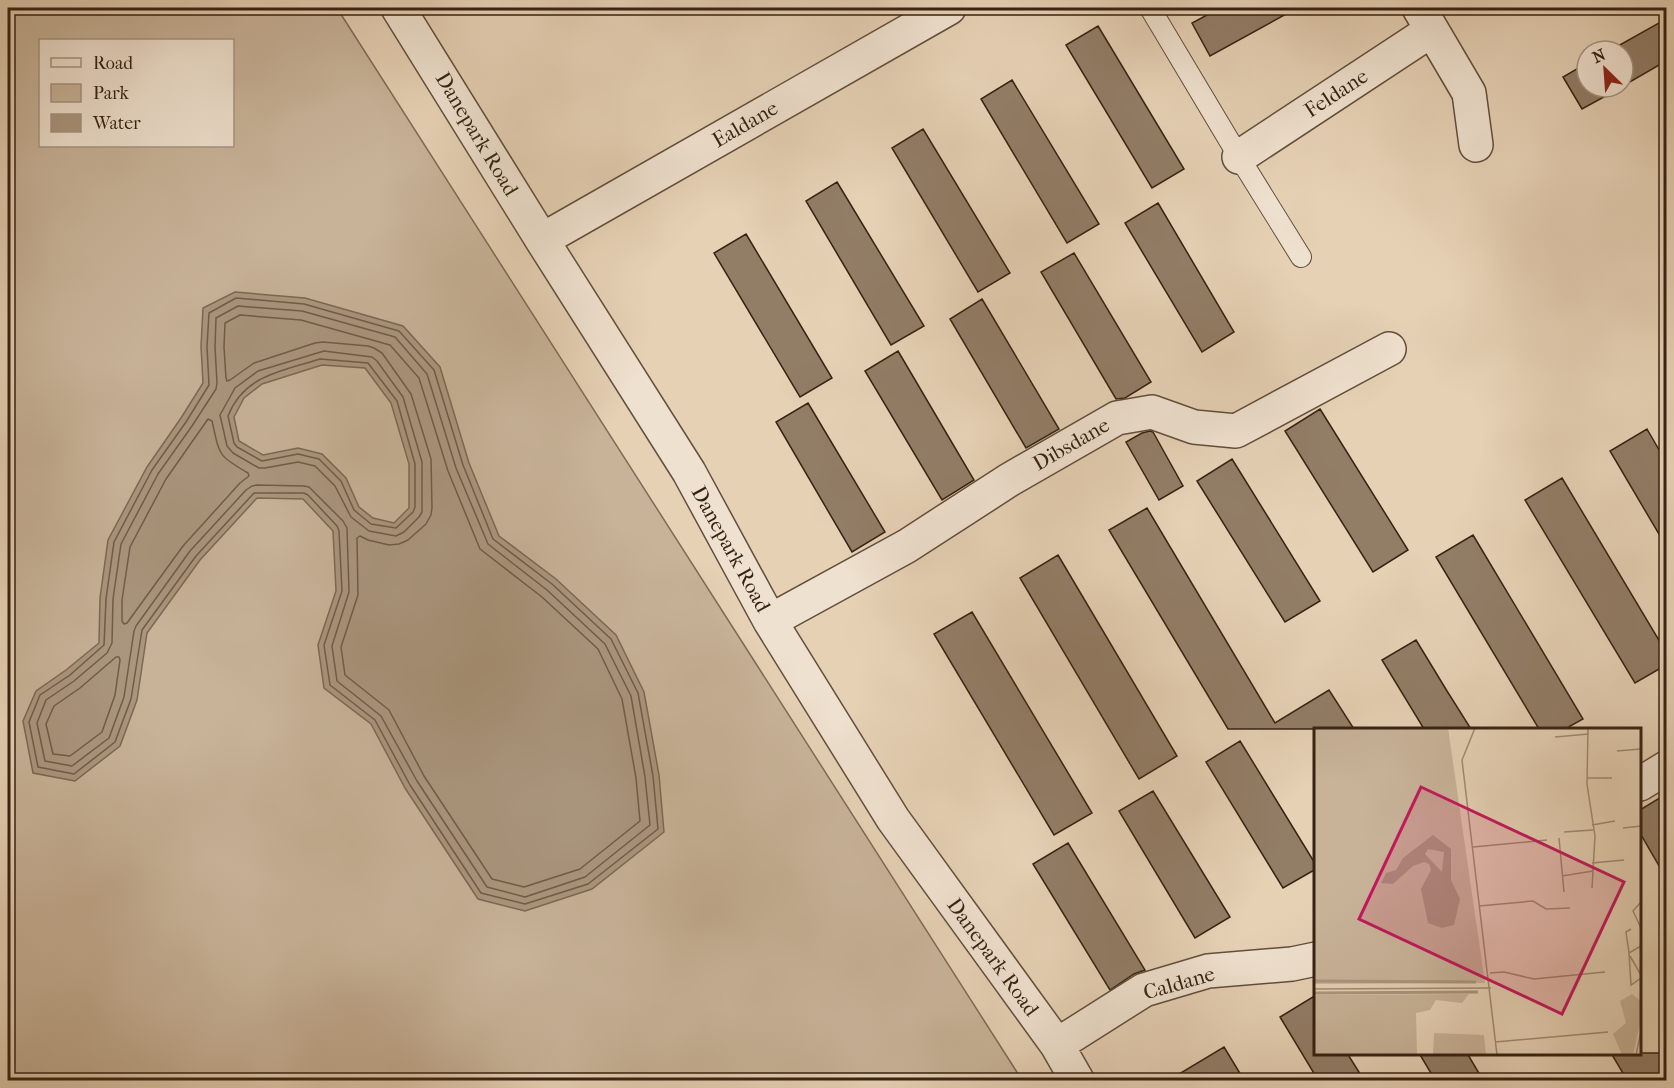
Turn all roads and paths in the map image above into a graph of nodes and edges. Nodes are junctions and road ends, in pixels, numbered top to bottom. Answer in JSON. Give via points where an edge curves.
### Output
{"nodes":[{"id":1,"x":398,"y":8,"type":"edge"},
{"id":2,"x":949,"y":8,"type":"edge"},
{"id":3,"x":1150,"y":8,"type":"edge"},
{"id":4,"x":1426,"y":19,"type":"edge"},
{"id":5,"x":1476,"y":145,"type":"dead end"},
{"id":6,"x":1239,"y":157,"type":"junction"},
{"id":7,"x":542,"y":240,"type":"junction"},
{"id":8,"x":1301,"y":258,"type":"dead end"},
{"id":9,"x":1389,"y":349,"type":"dead end"},
{"id":10,"x":770,"y":621,"type":"junction"},
{"id":11,"x":1666,"y":768,"type":"edge"},
{"id":12,"x":1641,"y":783,"type":"edge"},
{"id":13,"x":1314,"y":959,"type":"edge"},
{"id":14,"x":1057,"y":1045,"type":"junction"},
{"id":15,"x":1077,"y":1080,"type":"edge"}],
"edges":[{"from":1,"to":7,"type":"street","name":"Danepark Road"},
{"from":2,"to":7,"type":"street","name":"Ealdane"},
{"from":3,"to":6,"type":"lane"},
{"from":4,"to":5,"type":"street","name":"Feldane","via":[[1469,93]]},
{"from":4,"to":6,"type":"street","name":"Feldane"},
{"from":6,"to":8,"type":"lane"},
{"from":7,"to":10,"type":"street","name":"Danepark Road","via":[[689,472]]},
{"from":9,"to":10,"type":"street","name":"Dibsdane","via":[[1236,431],[1194,427],[1152,412],[1117,418],[1009,480],[907,546]]},
{"from":10,"to":14,"type":"street","name":"Danepark Road","via":[[893,819]]},
{"from":11,"to":12,"type":"street"},
{"from":13,"to":14,"type":"street","name":"Caldane","via":[[1208,971],[1144,990]]},
{"from":14,"to":15,"type":"street","name":"Danepark Road"}]}
